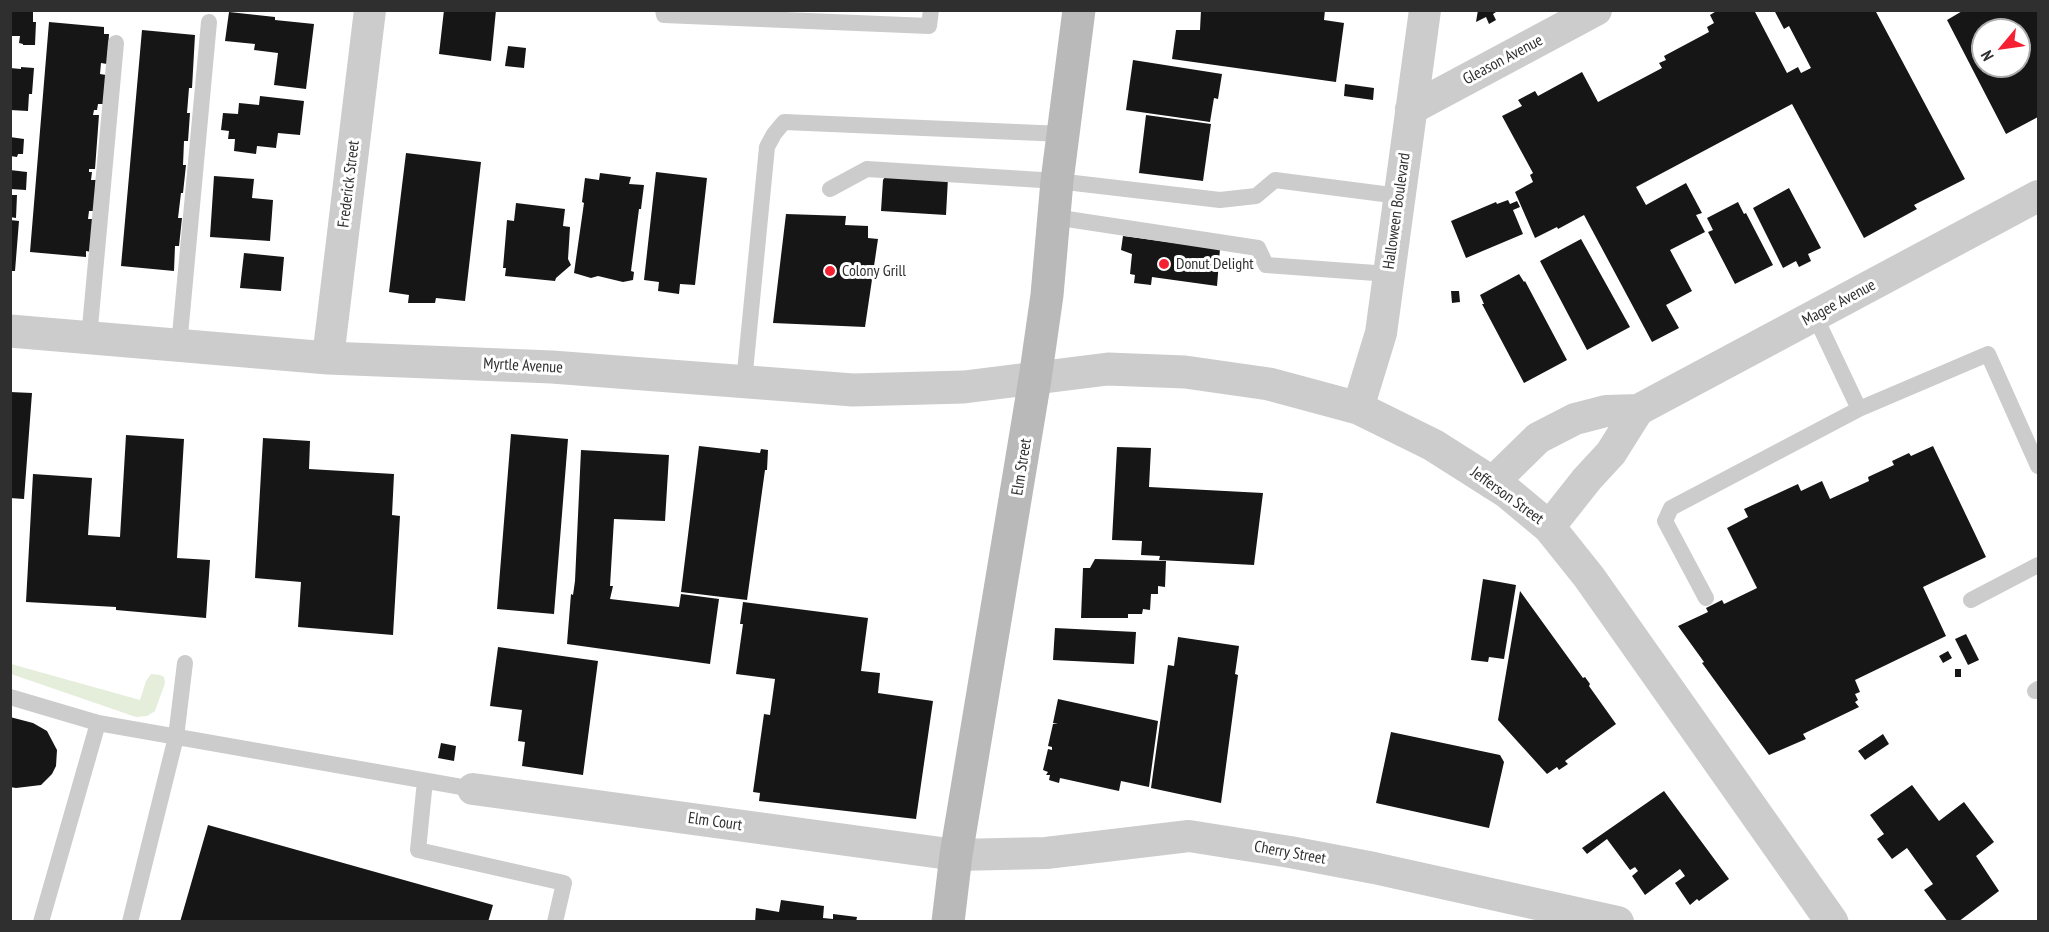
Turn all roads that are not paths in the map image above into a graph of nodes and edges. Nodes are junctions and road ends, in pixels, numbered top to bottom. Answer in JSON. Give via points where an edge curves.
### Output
{"nodes":[{"id":1,"x":370,"y":10,"type":"edge"},
{"id":2,"x":663,"y":10,"type":"edge"},
{"id":3,"x":931,"y":10,"type":"edge"},
{"id":4,"x":1079,"y":10,"type":"edge"},
{"id":5,"x":1425,"y":10,"type":"edge"},
{"id":6,"x":1596,"y":10,"type":"edge"},
{"id":7,"x":208,"y":22,"type":"dead end"},
{"id":8,"x":117,"y":43,"type":"dead end"},
{"id":9,"x":1411,"y":109,"type":"junction"},
{"id":10,"x":1063,"y":134,"type":"junction"},
{"id":11,"x":1057,"y":181,"type":"junction"},
{"id":12,"x":830,"y":189,"type":"dead end"},
{"id":13,"x":1399,"y":196,"type":"junction"},
{"id":14,"x":2038,"y":196,"type":"edge"},
{"id":15,"x":1054,"y":217,"type":"junction"},
{"id":16,"x":1389,"y":274,"type":"junction"},
{"id":17,"x":1815,"y":316,"type":"junction"},
{"id":18,"x":10,"y":331,"type":"edge"},
{"id":19,"x":89,"y":338,"type":"junction"},
{"id":20,"x":179,"y":346,"type":"junction"},
{"id":21,"x":328,"y":358,"type":"junction"},
{"id":22,"x":1035,"y":379,"type":"junction"},
{"id":23,"x":744,"y":382,"type":"junction"},
{"id":24,"x":1358,"y":408,"type":"junction"},
{"id":25,"x":1859,"y":409,"type":"junction"},
{"id":26,"x":1638,"y":410,"type":"junction"},
{"id":27,"x":2038,"y":466,"type":"edge"},
{"id":28,"x":1492,"y":483,"type":"junction"},
{"id":29,"x":1549,"y":527,"type":"junction"},
{"id":30,"x":2038,"y":565,"type":"edge"},
{"id":31,"x":1706,"y":598,"type":"dead end"},
{"id":32,"x":1971,"y":600,"type":"dead end"},
{"id":33,"x":185,"y":663,"type":"dead end"},
{"id":34,"x":10,"y":697,"type":"edge"},
{"id":35,"x":98,"y":723,"type":"junction"},
{"id":36,"x":176,"y":736,"type":"junction"},
{"id":37,"x":426,"y":781,"type":"junction"},
{"id":38,"x":473,"y":789,"type":"joint"},
{"id":39,"x":956,"y":855,"type":"junction"},
{"id":40,"x":41,"y":921,"type":"edge"},
{"id":41,"x":130,"y":921,"type":"edge"},
{"id":42,"x":555,"y":921,"type":"edge"},
{"id":43,"x":948,"y":921,"type":"edge"},
{"id":44,"x":1618,"y":921,"type":"edge"},
{"id":45,"x":1833,"y":921,"type":"edge"}],
"edges":[{"from":1,"to":21,"type":"street","name":"Frederick Street"},
{"from":2,"to":3,"type":"lane","via":[[664,15],[929,26]]},
{"from":4,"to":10,"type":"main road","name":"Elm Street"},
{"from":5,"to":9,"type":"street","name":"Halloween Boulevard"},
{"from":6,"to":9,"type":"street","name":"Gleason Avenue"},
{"from":7,"to":20,"type":"lane"},
{"from":8,"to":19,"type":"lane"},
{"from":9,"to":13,"type":"street","name":"Halloween Boulevard"},
{"from":10,"to":11,"type":"main road","name":"Elm Street"},
{"from":10,"to":23,"type":"lane","via":[[784,122],[767,147]]},
{"from":11,"to":12,"type":"lane","via":[[867,169]]},
{"from":11,"to":13,"type":"lane","via":[[1220,200],[1256,196],[1275,180]]},
{"from":11,"to":15,"type":"main road","name":"Elm Street"},
{"from":13,"to":16,"type":"street","name":"Halloween Boulevard"},
{"from":14,"to":17,"type":"street","name":"Magee Avenue"},
{"from":15,"to":16,"type":"lane","via":[[1258,248],[1266,265]]},
{"from":15,"to":22,"type":"main road","name":"Elm Street"},
{"from":16,"to":24,"type":"street","name":"Halloween Boulevard","via":[[1381,333]]},
{"from":17,"to":25,"type":"lane"},
{"from":17,"to":26,"type":"street","name":"Magee Avenue"},
{"from":18,"to":19,"type":"street","name":"Myrtle Avenue"},
{"from":19,"to":20,"type":"street","name":"Myrtle Avenue"},
{"from":20,"to":21,"type":"street","name":"Myrtle Avenue"},
{"from":21,"to":23,"type":"street","name":"Myrtle Avenue","via":[[552,367]]},
{"from":22,"to":23,"type":"street","name":"Myrtle Avenue","via":[[964,387],[853,390]]},
{"from":22,"to":24,"type":"street","name":"Jefferson Street","via":[[1108,369],[1185,372],[1269,384]]},
{"from":22,"to":39,"type":"main road","name":"Elm Street"},
{"from":24,"to":28,"type":"street","name":"Jefferson Street","via":[[1433,445]]},
{"from":25,"to":27,"type":"lane","via":[[1988,354]]},
{"from":25,"to":31,"type":"lane","via":[[1671,508],[1665,521]]},
{"from":26,"to":28,"type":"street","name":"Magee Avenue","via":[[1606,411],[1575,419],[1538,438]]},
{"from":26,"to":29,"type":"street","name":"Magee Avenue","via":[[1611,453]]},
{"from":28,"to":29,"type":"street","name":"Jefferson Street"},
{"from":29,"to":45,"type":"street","name":"Jefferson Street","via":[[1589,576]]},
{"from":30,"to":32,"type":"lane"},
{"from":33,"to":36,"type":"lane"},
{"from":34,"to":35,"type":"lane"},
{"from":35,"to":36,"type":"lane"},
{"from":35,"to":40,"type":"lane"},
{"from":36,"to":37,"type":"lane"},
{"from":36,"to":41,"type":"lane"},
{"from":37,"to":38,"type":"lane"},
{"from":37,"to":42,"type":"lane","via":[[418,850],[564,883]]},
{"from":38,"to":39,"type":"street","name":"Elm Court"},
{"from":39,"to":43,"type":"main road","name":"Elm Street"},
{"from":39,"to":44,"type":"street","name":"Cherry Street","via":[[1046,853],[1189,836],[1363,866]]}]}
